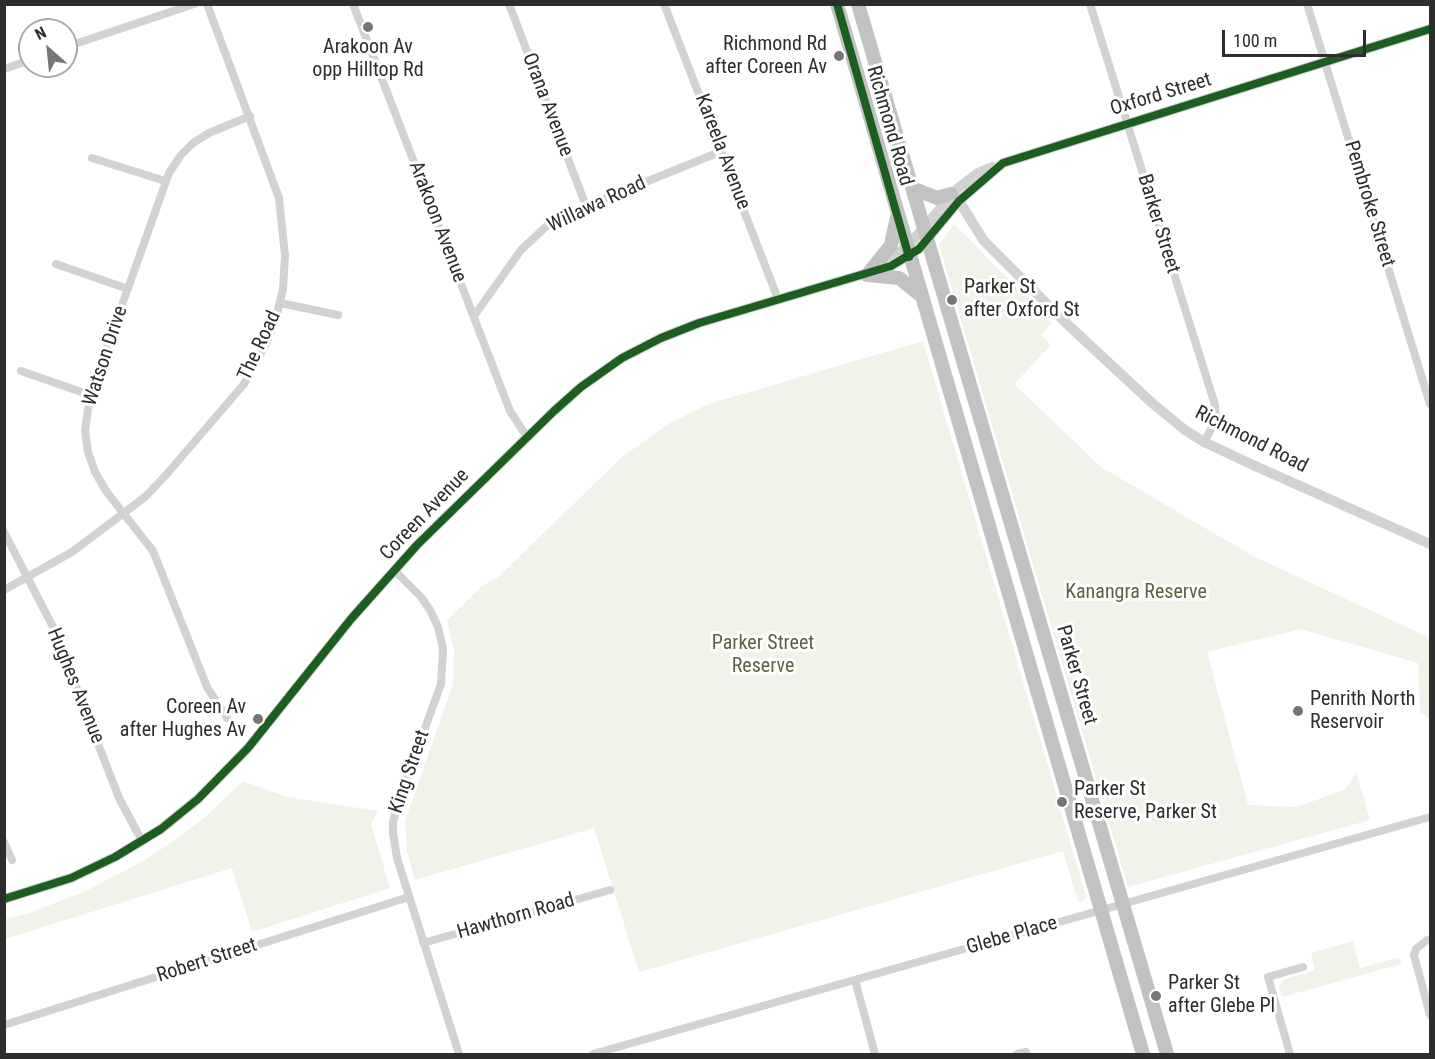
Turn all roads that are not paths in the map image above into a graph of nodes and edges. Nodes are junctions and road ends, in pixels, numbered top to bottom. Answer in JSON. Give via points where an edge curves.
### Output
{"nodes":[{"id":1,"x":194,"y":4,"type":"edge"},
{"id":2,"x":207,"y":4,"type":"edge"},
{"id":3,"x":353,"y":4,"type":"edge"},
{"id":4,"x":509,"y":4,"type":"edge"},
{"id":5,"x":664,"y":4,"type":"edge"},
{"id":6,"x":837,"y":4,"type":"edge"},
{"id":7,"x":858,"y":4,"type":"edge"},
{"id":8,"x":1090,"y":4,"type":"edge"},
{"id":9,"x":1307,"y":4,"type":"edge"},
{"id":10,"x":1431,"y":28,"type":"edge"},
{"id":11,"x":78,"y":43,"type":"edge"},
{"id":12,"x":1325,"y":61,"type":"junction"},
{"id":13,"x":250,"y":116,"type":"junction"},
{"id":14,"x":1127,"y":123,"type":"junction"},
{"id":15,"x":722,"y":151,"type":"junction"},
{"id":16,"x":92,"y":158,"type":"dead end"},
{"id":17,"x":1003,"y":163,"type":"joint"},
{"id":18,"x":165,"y":181,"type":"junction"},
{"id":19,"x":912,"y":188,"type":"junction"},
{"id":20,"x":955,"y":198,"type":"junction"},
{"id":21,"x":586,"y":206,"type":"junction"},
{"id":22,"x":897,"y":215,"type":"junction"},
{"id":23,"x":926,"y":232,"type":"junction"},
{"id":24,"x":908,"y":252,"type":"junction"},
{"id":25,"x":56,"y":264,"type":"dead end"},
{"id":26,"x":867,"y":275,"type":"junction"},
{"id":27,"x":128,"y":289,"type":"junction"},
{"id":28,"x":921,"y":298,"type":"junction"},
{"id":29,"x":778,"y":299,"type":"junction"},
{"id":30,"x":280,"y":303,"type":"junction"},
{"id":31,"x":338,"y":315,"type":"dead end"},
{"id":32,"x":474,"y":316,"type":"junction"},
{"id":33,"x":21,"y":371,"type":"dead end"},
{"id":34,"x":90,"y":395,"type":"junction"},
{"id":35,"x":1431,"y":404,"type":"edge"},
{"id":36,"x":527,"y":437,"type":"junction"},
{"id":37,"x":1204,"y":442,"type":"junction"},
{"id":38,"x":124,"y":514,"type":"junction"},
{"id":39,"x":4,"y":532,"type":"edge"},
{"id":40,"x":1431,"y":544,"type":"edge"},
{"id":41,"x":394,"y":570,"type":"junction"},
{"id":42,"x":28,"y":578,"type":"junction"},
{"id":43,"x":4,"y":590,"type":"edge"},
{"id":44,"x":228,"y":718,"type":"dead end"},
{"id":45,"x":1431,"y":817,"type":"edge"},
{"id":46,"x":142,"y":841,"type":"junction"},
{"id":47,"x":4,"y":842,"type":"edge"},
{"id":48,"x":12,"y":860,"type":"dead end"},
{"id":49,"x":610,"y":890,"type":"dead end"},
{"id":50,"x":409,"y":897,"type":"junction"},
{"id":51,"x":4,"y":899,"type":"edge"},
{"id":52,"x":1123,"y":904,"type":"junction"},
{"id":53,"x":1100,"y":911,"type":"junction"},
{"id":54,"x":1427,"y":940,"type":"dead end"},
{"id":55,"x":423,"y":943,"type":"junction"},
{"id":56,"x":1303,"y":967,"type":"dead end"},
{"id":57,"x":855,"y":980,"type":"junction"},
{"id":58,"x":1431,"y":1015,"type":"edge"},
{"id":59,"x":4,"y":1026,"type":"edge"},
{"id":60,"x":1026,"y":1052,"type":"dead end"},
{"id":61,"x":459,"y":1054,"type":"edge"},
{"id":62,"x":593,"y":1054,"type":"edge"},
{"id":63,"x":875,"y":1054,"type":"edge"},
{"id":64,"x":1017,"y":1054,"type":"edge"},
{"id":65,"x":1143,"y":1054,"type":"edge"},
{"id":66,"x":1167,"y":1054,"type":"edge"},
{"id":67,"x":1290,"y":1054,"type":"edge"}],
"edges":[{"from":1,"to":11,"type":"street"},
{"from":2,"to":13,"type":"street","name":"The Road"},
{"from":3,"to":32,"type":"street","name":"Arakoon Avenue"},
{"from":4,"to":21,"type":"street","name":"Orana Avenue"},
{"from":5,"to":15,"type":"street","name":"Kareela Avenue"},
{"from":6,"to":22,"type":"highway","name":"Richmond Road"},
{"from":7,"to":19,"type":"highway","name":"Richmond Road"},
{"from":8,"to":14,"type":"street","name":"Barker Street"},
{"from":9,"to":12,"type":"street","name":"Pembroke Street"},
{"from":10,"to":12,"type":"street","name":"Oxford Street"},
{"from":12,"to":14,"type":"street","name":"Oxford Street"},
{"from":12,"to":35,"type":"street","name":"Pembroke Street"},
{"from":13,"to":18,"type":"street","name":"Watson Drive","via":[[193,143]]},
{"from":13,"to":30,"type":"street","name":"The Road","via":[[282,209],[285,256]]},
{"from":14,"to":17,"type":"street","name":"Oxford Street"},
{"from":14,"to":37,"type":"street","name":"Barker Street","via":[[1215,405],[1216,420]]},
{"from":15,"to":21,"type":"street","name":"Willawa Road"},
{"from":15,"to":29,"type":"street","name":"Kareela Avenue"},
{"from":16,"to":18,"type":"street"},
{"from":17,"to":20,"type":"street","name":"Coreen Avenue","via":[[978,173]]},
{"from":18,"to":27,"type":"street","name":"Watson Drive"},
{"from":19,"to":20,"type":"highway","via":[[937,198]]},
{"from":19,"to":23,"type":"highway","name":"Richmond Road"},
{"from":20,"to":23,"type":"street","name":"Coreen Avenue"},
{"from":20,"to":37,"type":"street","name":"Richmond Road","via":[[984,241],[1065,322],[1152,403]]},
{"from":21,"to":32,"type":"street","name":"Willawa Road","via":[[562,216],[534,237]]},
{"from":22,"to":24,"type":"highway","name":"Richmond Road"},
{"from":22,"to":26,"type":"highway","via":[[891,245]]},
{"from":23,"to":24,"type":"street","name":"Coreen Avenue"},
{"from":23,"to":52,"type":"highway","name":"Parker Street"},
{"from":24,"to":26,"type":"street","name":"Coreen Avenue","via":[[891,266]]},
{"from":24,"to":28,"type":"highway"},
{"from":25,"to":27,"type":"street"},
{"from":26,"to":28,"type":"highway","via":[[899,278]]},
{"from":26,"to":29,"type":"street","name":"Coreen Avenue"},
{"from":27,"to":34,"type":"street","name":"Watson Drive"},
{"from":28,"to":53,"type":"highway"},
{"from":29,"to":36,"type":"street","name":"Coreen Avenue","via":[[692,325],[628,354],[581,387]]},
{"from":30,"to":31,"type":"street"},
{"from":30,"to":38,"type":"street","name":"The Road","via":[[267,342],[244,384],[166,475]]},
{"from":32,"to":36,"type":"street","name":"Arakoon Avenue","via":[[510,411]]},
{"from":33,"to":34,"type":"street"},
{"from":34,"to":38,"type":"street","name":"Watson Drive","via":[[85,431],[89,458],[101,484]]},
{"from":36,"to":41,"type":"street","name":"Coreen Avenue"},
{"from":37,"to":40,"type":"street","name":"Richmond Road"},
{"from":38,"to":42,"type":"street","name":"The Road"},
{"from":38,"to":44,"type":"street","name":"Watson Drive","via":[[156,558],[207,687]]},
{"from":39,"to":42,"type":"street","name":"Hughes Avenue"},
{"from":41,"to":46,"type":"street","name":"Coreen Avenue","via":[[222,777]]},
{"from":41,"to":50,"type":"street","name":"King Street","via":[[430,610],[440,634],[443,656],[439,690],[393,822],[395,850]]},
{"from":42,"to":43,"type":"street","name":"The Road"},
{"from":42,"to":46,"type":"street","name":"Hughes Avenue","via":[[58,639],[119,798]]},
{"from":45,"to":52,"type":"street","name":"Glebe Place"},
{"from":46,"to":51,"type":"street","name":"Coreen Avenue","via":[[71,878]]},
{"from":47,"to":48,"type":"street"},
{"from":49,"to":55,"type":"street","name":"Hawthorn Road"},
{"from":50,"to":55,"type":"street","name":"King Street"},
{"from":50,"to":59,"type":"street","name":"Robert Street"},
{"from":52,"to":53,"type":"street","name":"Glebe Place"},
{"from":52,"to":66,"type":"highway","name":"Parker Street"},
{"from":53,"to":57,"type":"street","name":"Glebe Place"},
{"from":53,"to":65,"type":"highway"},
{"from":54,"to":58,"type":"street","via":[[1416,948],[1414,955]]},
{"from":55,"to":61,"type":"street","name":"King Street"},
{"from":56,"to":67,"type":"street","via":[[1268,977]]},
{"from":57,"to":62,"type":"street","name":"Glebe Place"},
{"from":57,"to":63,"type":"street"},
{"from":60,"to":64,"type":"street"}]}
